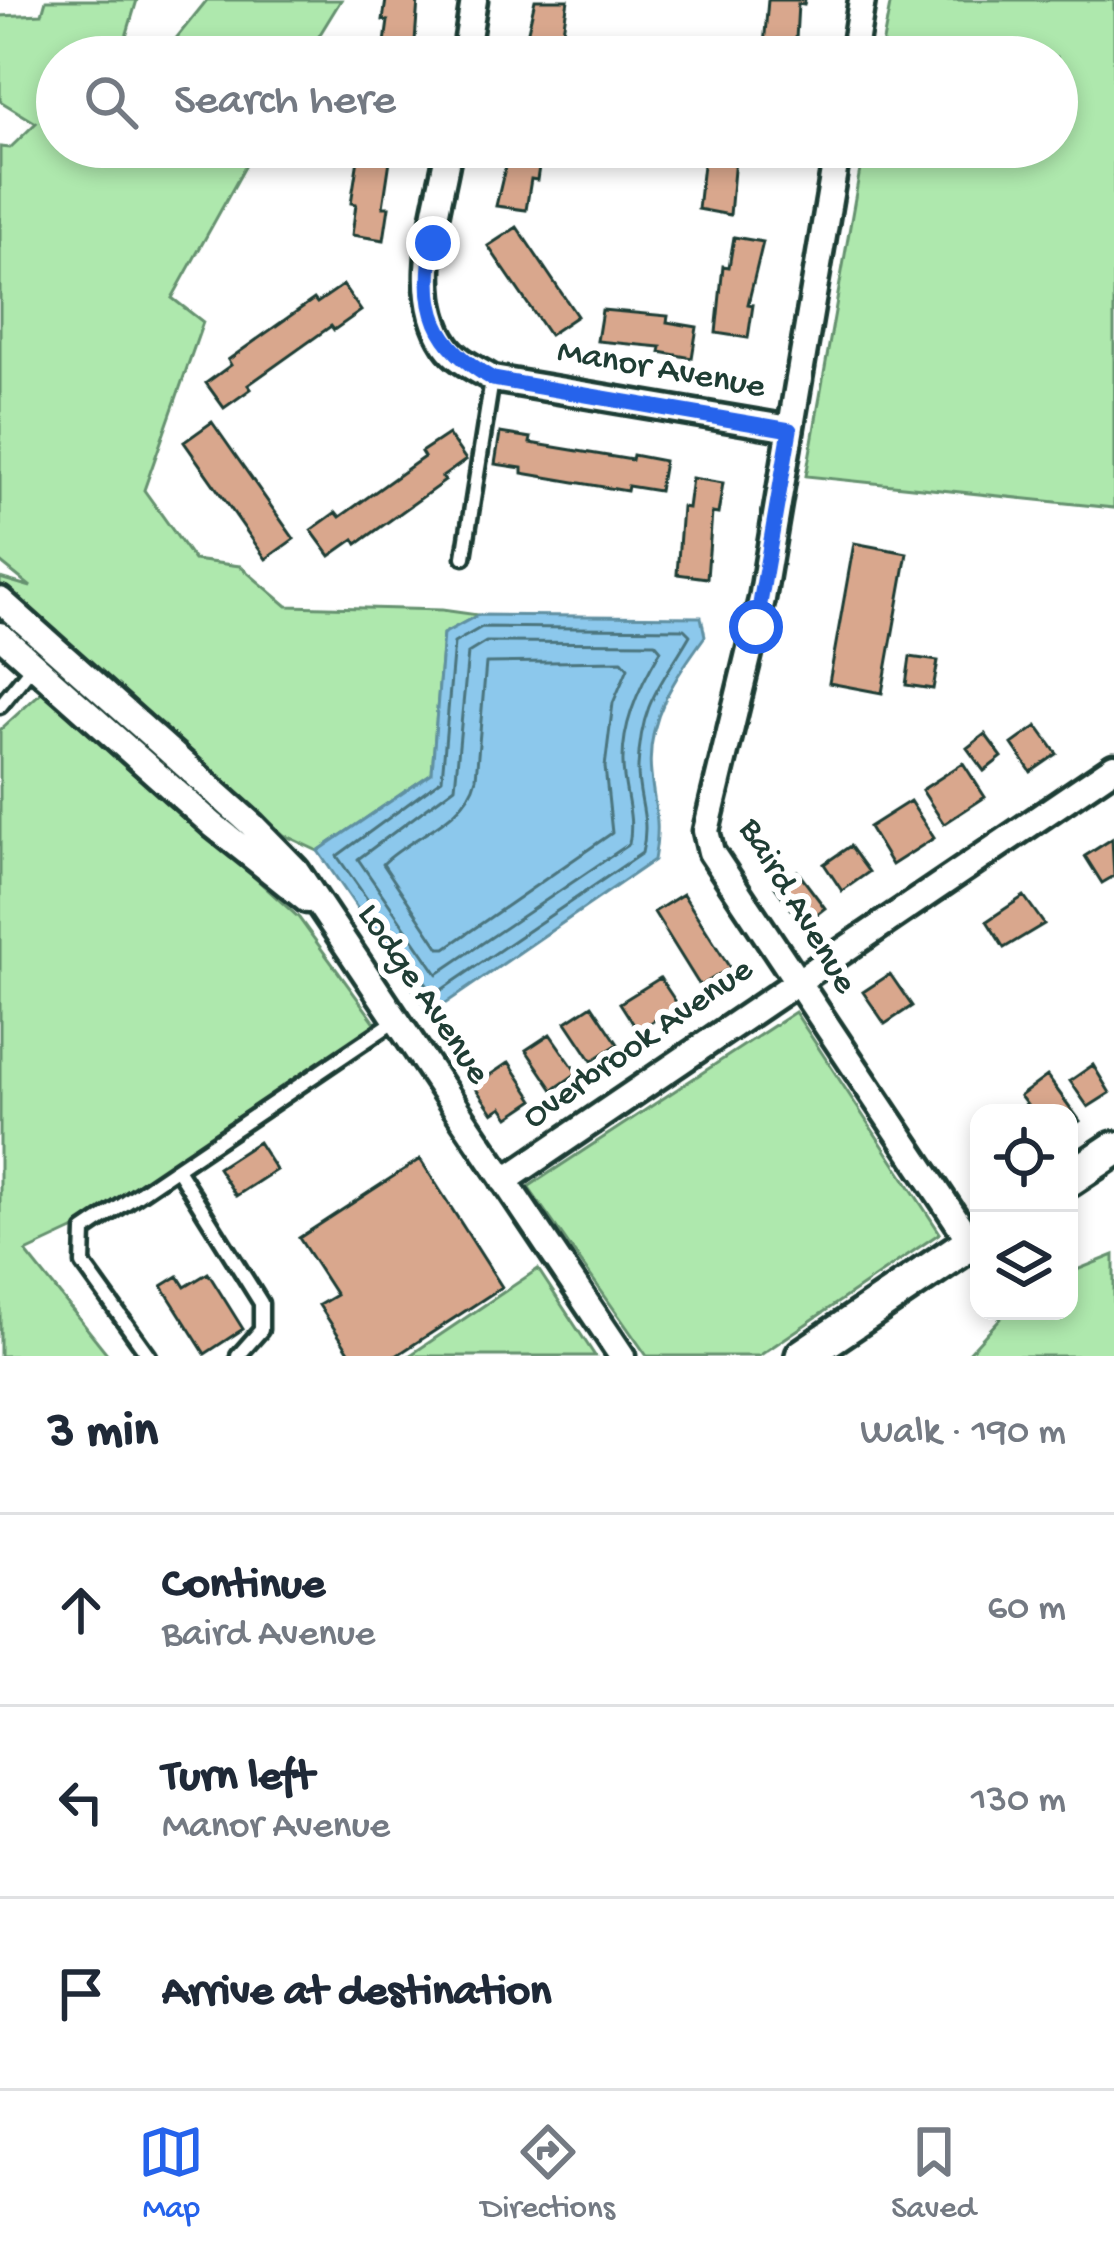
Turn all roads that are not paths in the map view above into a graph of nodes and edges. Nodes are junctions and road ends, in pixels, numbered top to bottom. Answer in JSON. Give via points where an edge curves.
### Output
{"nodes":[{"id":1,"x":474,"y":0,"type":"edge"},
{"id":2,"x":862,"y":0,"type":"edge"},
{"id":3,"x":468,"y":36,"type":"edge"},
{"id":4,"x":856,"y":36,"type":"edge"},
{"id":5,"x":445,"y":168,"type":"edge"},
{"id":6,"x":834,"y":168,"type":"edge"},
{"id":7,"x":493,"y":379,"type":"junction"},
{"id":8,"x":790,"y":430,"type":"junction"},
{"id":9,"x":464,"y":557,"type":"dead end"},
{"id":10,"x":0,"y":600,"type":"edge"},
{"id":11,"x":0,"y":635,"type":"edge"},
{"id":12,"x":49,"y":644,"type":"junction"},
{"id":13,"x":33,"y":664,"type":"junction"},
{"id":14,"x":0,"y":706,"type":"edge"},
{"id":15,"x":1114,"y":767,"type":"edge"},
{"id":16,"x":324,"y":912,"type":"junction"},
{"id":17,"x":796,"y":980,"type":"junction"},
{"id":18,"x":395,"y":1021,"type":"junction"},
{"id":19,"x":1109,"y":1154,"type":"edge"},
{"id":20,"x":177,"y":1169,"type":"junction"},
{"id":21,"x":1078,"y":1173,"type":"edge"},
{"id":22,"x":504,"y":1181,"type":"junction"},
{"id":23,"x":970,"y":1233,"type":"edge"},
{"id":24,"x":970,"y":1243,"type":"edge"},
{"id":25,"x":149,"y":1356,"type":"edge"},
{"id":26,"x":238,"y":1356,"type":"edge"},
{"id":27,"x":622,"y":1356,"type":"edge"},
{"id":28,"x":803,"y":1356,"type":"edge"}],
"edges":[{"from":1,"to":3,"type":"street"},
{"from":2,"to":4,"type":"street"},
{"from":5,"to":7,"type":"street","name":"Manor Avenue","via":[[428,271],[435,320],[455,354]]},
{"from":6,"to":8,"type":"street","name":"Baird Avenue"},
{"from":7,"to":8,"type":"street","name":"Manor Avenue"},
{"from":7,"to":9,"type":"lane"},
{"from":8,"to":17,"type":"street","name":"Baird Avenue","via":[[759,613],[705,822],[711,852]]},
{"from":10,"to":12,"type":"street","name":"Lodge Avenue"},
{"from":11,"to":13,"type":"street","name":"Lodge Avenue"},
{"from":12,"to":13,"type":"lane"},
{"from":12,"to":16,"type":"street","name":"Lodge Avenue","via":[[276,848]]},
{"from":13,"to":14,"type":"lane"},
{"from":13,"to":16,"type":"street","name":"Lodge Avenue"},
{"from":15,"to":17,"type":"street","name":"Overbrook Avenue"},
{"from":16,"to":18,"type":"street","name":"Lodge Avenue"},
{"from":17,"to":22,"type":"street","name":"Overbrook Avenue"},
{"from":17,"to":23,"type":"street","name":"Baird Avenue"},
{"from":18,"to":20,"type":"lane"},
{"from":18,"to":22,"type":"street","name":"Lodge Avenue"},
{"from":19,"to":21,"type":"main road"},
{"from":20,"to":25,"type":"lane","via":[[85,1232],[83,1264]]},
{"from":20,"to":26,"type":"lane","via":[[261,1303],[261,1330]]},
{"from":22,"to":27,"type":"street","name":"Lodge Avenue"},
{"from":24,"to":28,"type":"main road"}]}
